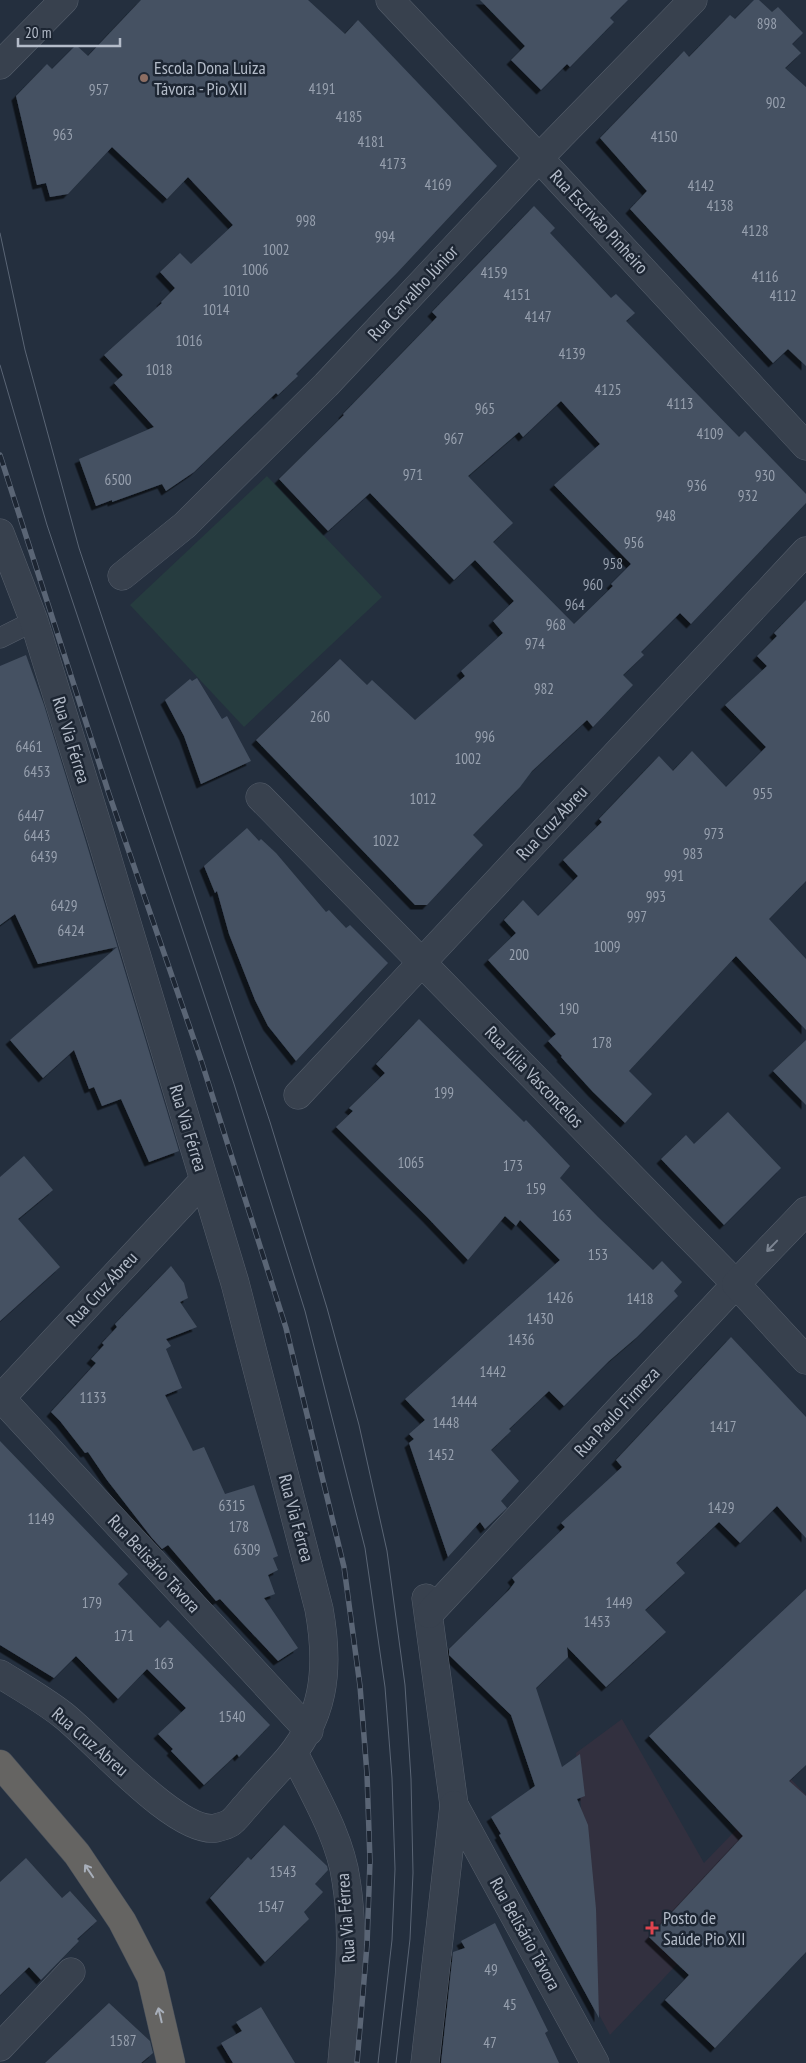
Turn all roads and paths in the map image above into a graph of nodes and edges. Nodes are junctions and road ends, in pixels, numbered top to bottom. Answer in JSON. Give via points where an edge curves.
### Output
{"nodes":[{"id":1,"x":64,"y":0,"type":"edge"},
{"id":2,"x":390,"y":0,"type":"edge"},
{"id":3,"x":693,"y":0,"type":"edge"},
{"id":4,"x":0,"y":65,"type":"edge"},
{"id":5,"x":539,"y":158,"type":"junction"},
{"id":6,"x":806,"y":446,"type":"edge"},
{"id":7,"x":0,"y":534,"type":"edge"},
{"id":8,"x":806,"y":551,"type":"edge"},
{"id":9,"x":122,"y":576,"type":"dead end"},
{"id":10,"x":34,"y":621,"type":"junction"},
{"id":11,"x":0,"y":638,"type":"edge"},
{"id":12,"x":260,"y":797,"type":"dead end"},
{"id":13,"x":422,"y":962,"type":"junction"},
{"id":14,"x":298,"y":1094,"type":"dead end"},
{"id":15,"x":204,"y":1180,"type":"junction"},
{"id":16,"x":806,"y":1211,"type":"edge"},
{"id":17,"x":736,"y":1284,"type":"junction"},
{"id":18,"x":806,"y":1360,"type":"edge"},
{"id":19,"x":0,"y":1398,"type":"edge"},
{"id":20,"x":0,"y":1674,"type":"edge"},
{"id":21,"x":301,"y":1742,"type":"junction"},
{"id":22,"x":0,"y":1764,"type":"edge"},
{"id":23,"x":454,"y":1805,"type":"junction"},
{"id":24,"x":71,"y":1972,"type":"dead end"},
{"id":25,"x":0,"y":2047,"type":"edge"},
{"id":26,"x":171,"y":2063,"type":"edge"},
{"id":27,"x":342,"y":2063,"type":"edge"},
{"id":28,"x":425,"y":2063,"type":"edge"},
{"id":29,"x":595,"y":2063,"type":"edge"}],
"edges":[{"from":1,"to":4,"type":"street"},
{"from":2,"to":5,"type":"street","name":"Rua Escrivão Pinheiro"},
{"from":3,"to":5,"type":"street","name":"Rua Carvalho Júnior"},
{"from":5,"to":6,"type":"street","name":"Rua Escrivão Pinheiro"},
{"from":5,"to":9,"type":"street","name":"Rua Carvalho Júnior","via":[[326,385],[185,525]]},
{"from":7,"to":10,"type":"street","name":"Rua Via Férrea"},
{"from":8,"to":13,"type":"street","name":"Rua Cruz Abreu"},
{"from":10,"to":11,"type":"lane"},
{"from":10,"to":15,"type":"street","name":"Rua Via Férrea"},
{"from":12,"to":13,"type":"street","name":"Rua Júlia Vasconcelos"},
{"from":13,"to":14,"type":"street","name":"Rua Cruz Abreu"},
{"from":13,"to":17,"type":"street","name":"Rua Júlia Vasconcelos"},
{"from":15,"to":19,"type":"street","name":"Rua Cruz Abreu"},
{"from":15,"to":21,"type":"street","name":"Rua Via Férrea","via":[[235,1283],[325,1640],[324,1675],[318,1704]]},
{"from":16,"to":17,"type":"street","name":"Rua Paulo Firmeza","one_way":true},
{"from":17,"to":18,"type":"street","name":"Rua Júlia Vasconcelos"},
{"from":17,"to":23,"type":"street","name":"Rua Paulo Firmeza","via":[[428,1606]]},
{"from":19,"to":21,"type":"street","name":"Rua Belisário Távora"},
{"from":20,"to":21,"type":"street","name":"Rua Cruz Abreu","via":[[63,1715],[135,1782],[198,1826],[214,1828],[230,1823]]},
{"from":21,"to":27,"type":"street","name":"Rua Via Férrea","via":[[346,1879],[350,1964]]},
{"from":26,"to":22,"type":"highway","one_way":true,"via":[[151,1978],[122,1921],[77,1854]]},
{"from":23,"to":28,"type":"street"},
{"from":23,"to":29,"type":"street","name":"Rua Belisário Távora"},
{"from":24,"to":25,"type":"street"}]}
